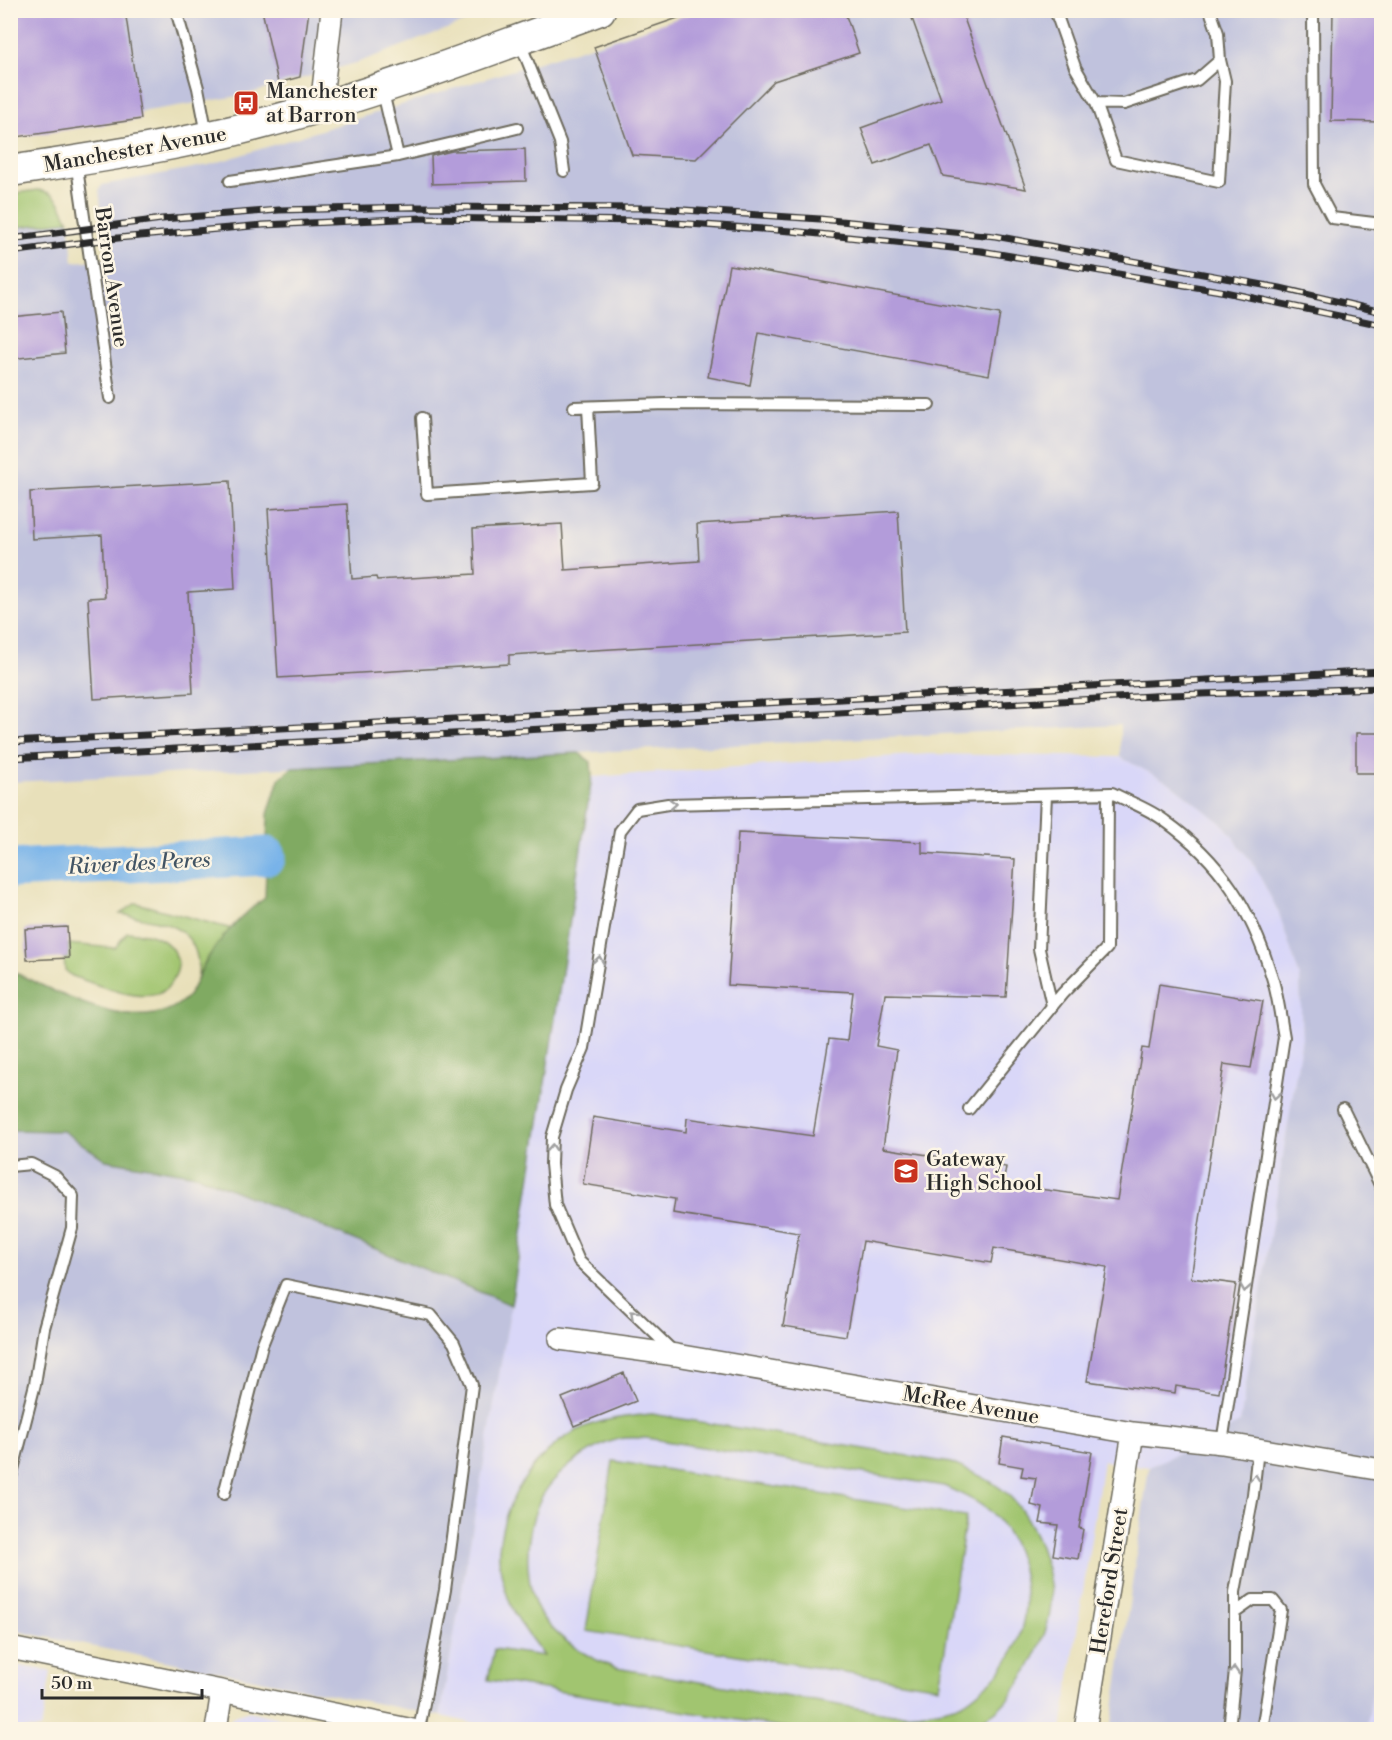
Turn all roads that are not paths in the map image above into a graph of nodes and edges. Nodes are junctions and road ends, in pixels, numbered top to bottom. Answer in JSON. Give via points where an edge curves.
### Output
{"nodes":[{"id":1,"x":176,"y":10,"type":"edge"},
{"id":2,"x":332,"y":10,"type":"edge"},
{"id":3,"x":600,"y":10,"type":"edge"},
{"id":4,"x":1055,"y":10,"type":"edge"},
{"id":5,"x":1210,"y":10,"type":"edge"},
{"id":6,"x":1313,"y":10,"type":"edge"},
{"id":7,"x":519,"y":40,"type":"junction"},
{"id":8,"x":1220,"y":60,"type":"junction"},
{"id":9,"x":382,"y":88,"type":"junction"},
{"id":10,"x":1096,"y":103,"type":"junction"},
{"id":11,"x":321,"y":107,"type":"junction"},
{"id":12,"x":517,"y":128,"type":"dead end"},
{"id":13,"x":208,"y":137,"type":"junction"},
{"id":14,"x":398,"y":156,"type":"junction"},
{"id":15,"x":76,"y":161,"type":"junction"},
{"id":16,"x":10,"y":171,"type":"edge"},
{"id":17,"x":564,"y":171,"type":"dead end"},
{"id":18,"x":230,"y":182,"type":"dead end"},
{"id":19,"x":1382,"y":224,"type":"edge"},
{"id":20,"x":110,"y":398,"type":"dead end"},
{"id":21,"x":929,"y":405,"type":"dead end"},
{"id":22,"x":574,"y":407,"type":"dead end"},
{"id":23,"x":588,"y":407,"type":"junction"},
{"id":24,"x":422,"y":417,"type":"dead end"},
{"id":25,"x":1108,"y":794,"type":"junction"},
{"id":26,"x":1046,"y":795,"type":"junction"},
{"id":27,"x":1052,"y":1006,"type":"junction"},
{"id":28,"x":969,"y":1109,"type":"dead end"},
{"id":29,"x":1343,"y":1109,"type":"dead end"},
{"id":30,"x":10,"y":1166,"type":"edge"},
{"id":31,"x":1382,"y":1189,"type":"edge"},
{"id":32,"x":560,"y":1339,"type":"dead end"},
{"id":33,"x":676,"y":1355,"type":"junction"},
{"id":34,"x":1133,"y":1433,"type":"junction"},
{"id":35,"x":1222,"y":1443,"type":"junction"},
{"id":36,"x":1258,"y":1449,"type":"junction"},
{"id":37,"x":1382,"y":1470,"type":"edge"},
{"id":38,"x":10,"y":1481,"type":"edge"},
{"id":39,"x":224,"y":1494,"type":"dead end"},
{"id":40,"x":1236,"y":1612,"type":"junction"},
{"id":41,"x":10,"y":1648,"type":"edge"},
{"id":42,"x":222,"y":1691,"type":"junction"},
{"id":43,"x":216,"y":1730,"type":"edge"},
{"id":44,"x":413,"y":1730,"type":"edge"},
{"id":45,"x":420,"y":1730,"type":"edge"},
{"id":46,"x":1084,"y":1730,"type":"edge"},
{"id":47,"x":1229,"y":1730,"type":"edge"},
{"id":48,"x":1262,"y":1730,"type":"edge"}],
"edges":[{"from":1,"to":13,"type":"lane"},
{"from":2,"to":11,"type":"street"},
{"from":3,"to":7,"type":"main road","name":"Manchester Avenue"},
{"from":4,"to":10,"type":"lane","via":[[1076,67]]},
{"from":5,"to":8,"type":"lane","via":[[1218,33]]},
{"from":6,"to":19,"type":"lane","via":[[1314,184],[1332,218]]},
{"from":7,"to":9,"type":"main road","name":"Manchester Avenue"},
{"from":7,"to":17,"type":"lane","via":[[560,142]]},
{"from":8,"to":10,"type":"lane","via":[[1197,80],[1124,104]]},
{"from":8,"to":10,"type":"lane","via":[[1225,81],[1220,182],[1116,160]]},
{"from":9,"to":11,"type":"main road","name":"Manchester Avenue"},
{"from":9,"to":14,"type":"lane"},
{"from":11,"to":13,"type":"main road","name":"Manchester Avenue"},
{"from":12,"to":14,"type":"lane"},
{"from":13,"to":15,"type":"main road","name":"Manchester Avenue"},
{"from":14,"to":18,"type":"lane"},
{"from":15,"to":16,"type":"main road","name":"Manchester Avenue"},
{"from":15,"to":20,"type":"lane","name":"Barron Avenue"},
{"from":21,"to":23,"type":"lane"},
{"from":22,"to":23,"type":"lane"},
{"from":23,"to":24,"type":"lane","via":[[592,483],[427,494]]},
{"from":25,"to":26,"type":"lane"},
{"from":25,"to":27,"type":"lane","via":[[1107,948]]},
{"from":25,"to":35,"type":"lane","one_way":true,"via":[[1163,819],[1202,850],[1235,891],[1272,975],[1284,1037]]},
{"from":26,"to":27,"type":"lane","via":[[1039,949]]},
{"from":33,"to":26,"type":"lane","one_way":true,"via":[[579,1262],[555,1205],[552,1137],[584,1047],[620,831],[637,809],[668,804]]},
{"from":27,"to":28,"type":"lane"},
{"from":29,"to":31,"type":"lane"},
{"from":30,"to":38,"type":"lane","via":[[31,1164],[55,1176],[73,1196],[72,1227],[44,1328],[35,1384]]},
{"from":32,"to":33,"type":"street","name":"McRee Avenue"},
{"from":33,"to":34,"type":"street","name":"McRee Avenue"},
{"from":34,"to":35,"type":"street","name":"McRee Avenue"},
{"from":34,"to":46,"type":"street","name":"Hereford Street"},
{"from":35,"to":36,"type":"street","name":"McRee Avenue"},
{"from":36,"to":37,"type":"street","name":"McRee Avenue"},
{"from":40,"to":36,"type":"lane","one_way":true,"via":[[1235,1592]]},
{"from":39,"to":45,"type":"lane","via":[[262,1345],[286,1285],[431,1315],[454,1342],[472,1385],[445,1590]]},
{"from":47,"to":40,"type":"lane","one_way":true},
{"from":40,"to":48,"type":"lane","via":[[1253,1600],[1273,1600],[1281,1610]]},
{"from":41,"to":42,"type":"street"},
{"from":42,"to":43,"type":"street"},
{"from":42,"to":44,"type":"street"}]}
